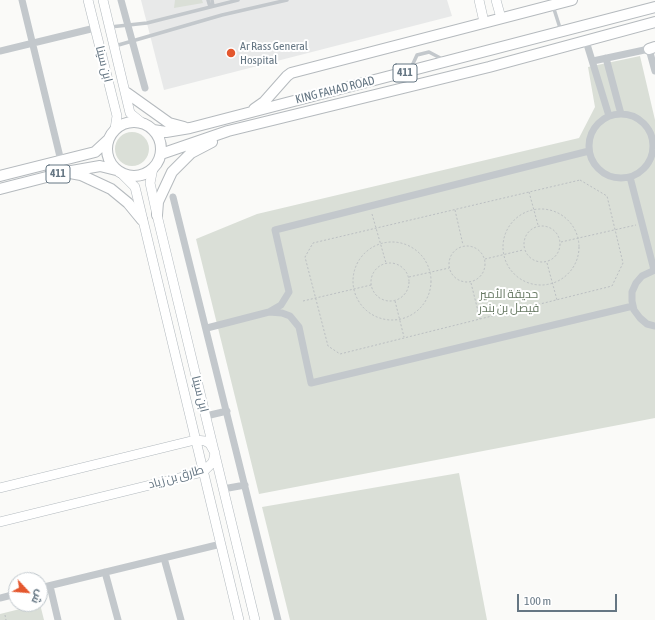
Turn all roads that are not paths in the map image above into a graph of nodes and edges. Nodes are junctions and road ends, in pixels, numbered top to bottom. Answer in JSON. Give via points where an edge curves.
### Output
{"nodes":[{"id":1,"x":22,"y":0,"type":"edge"},
{"id":2,"x":88,"y":0,"type":"edge"},
{"id":3,"x":104,"y":0,"type":"edge"},
{"id":4,"x":121,"y":0,"type":"edge"},
{"id":5,"x":208,"y":0,"type":"edge"},
{"id":6,"x":212,"y":0,"type":"edge"},
{"id":7,"x":238,"y":0,"type":"edge"},
{"id":8,"x":287,"y":0,"type":"edge"},
{"id":9,"x":479,"y":0,"type":"edge"},
{"id":10,"x":496,"y":0,"type":"edge"},
{"id":11,"x":572,"y":0,"type":"edge"},
{"id":12,"x":219,"y":5,"type":"junction"},
{"id":13,"x":553,"y":5,"type":"junction"},
{"id":14,"x":212,"y":7,"type":"junction"},
{"id":15,"x":655,"y":7,"type":"edge"},
{"id":16,"x":222,"y":15,"type":"junction"},
{"id":17,"x":501,"y":18,"type":"junction"},
{"id":18,"x":484,"y":22,"type":"junction"},
{"id":19,"x":655,"y":22,"type":"edge"},
{"id":20,"x":127,"y":24,"type":"junction"},
{"id":21,"x":110,"y":27,"type":"junction"},
{"id":22,"x":95,"y":28,"type":"junction"},
{"id":23,"x":561,"y":32,"type":"junction"},
{"id":24,"x":132,"y":41,"type":"junction"},
{"id":25,"x":586,"y":41,"type":"junction"},
{"id":26,"x":32,"y":43,"type":"junction"},
{"id":27,"x":115,"y":46,"type":"junction"},
{"id":28,"x":652,"y":48,"type":"edge"},
{"id":29,"x":0,"y":51,"type":"edge"},
{"id":30,"x":606,"y":58,"type":"junction"},
{"id":31,"x":593,"y":62,"type":"junction"},
{"id":32,"x":655,"y":71,"type":"edge"},
{"id":33,"x":145,"y":88,"type":"dead end"},
{"id":34,"x":127,"y":93,"type":"junction"},
{"id":35,"x":247,"y":113,"type":"junction"},
{"id":36,"x":621,"y":114,"type":"junction"},
{"id":37,"x":609,"y":116,"type":"junction"},
{"id":38,"x":141,"y":122,"type":"junction"},
{"id":39,"x":190,"y":128,"type":"junction"},
{"id":40,"x":115,"y":129,"type":"junction"},
{"id":41,"x":153,"y":130,"type":"junction"},
{"id":42,"x":228,"y":131,"type":"junction"},
{"id":43,"x":108,"y":140,"type":"junction"},
{"id":44,"x":589,"y":151,"type":"junction"},
{"id":45,"x":161,"y":154,"type":"junction"},
{"id":46,"x":61,"y":160,"type":"junction"},
{"id":47,"x":153,"y":168,"type":"junction"},
{"id":48,"x":66,"y":172,"type":"junction"},
{"id":49,"x":119,"y":172,"type":"junction"},
{"id":50,"x":0,"y":176,"type":"edge"},
{"id":51,"x":630,"y":177,"type":"junction"},
{"id":52,"x":0,"y":189,"type":"edge"},
{"id":53,"x":173,"y":197,"type":"dead end"},
{"id":54,"x":157,"y":215,"type":"junction"},
{"id":55,"x":142,"y":220,"type":"junction"},
{"id":56,"x":654,"y":270,"type":"edge"},
{"id":57,"x":633,"y":306,"type":"junction"},
{"id":58,"x":269,"y":312,"type":"junction"},
{"id":59,"x":655,"y":326,"type":"edge"},
{"id":60,"x":207,"y":328,"type":"junction"},
{"id":61,"x":227,"y":411,"type":"junction"},
{"id":62,"x":206,"y":416,"type":"junction"},
{"id":63,"x":195,"y":440,"type":"junction"},
{"id":64,"x":215,"y":453,"type":"junction"},
{"id":65,"x":203,"y":472,"type":"junction"},
{"id":66,"x":245,"y":485,"type":"junction"},
{"id":67,"x":0,"y":488,"type":"edge"},
{"id":68,"x":223,"y":489,"type":"junction"},
{"id":69,"x":0,"y":522,"type":"edge"},
{"id":70,"x":221,"y":544,"type":"junction"},
{"id":71,"x":164,"y":558,"type":"junction"},
{"id":72,"x":105,"y":572,"type":"junction"},
{"id":73,"x":50,"y":586,"type":"joint"},
{"id":74,"x":58,"y":620,"type":"edge"},
{"id":75,"x":118,"y":620,"type":"edge"},
{"id":76,"x":181,"y":620,"type":"edge"},
{"id":77,"x":239,"y":620,"type":"edge"},
{"id":78,"x":255,"y":620,"type":"edge"},
{"id":79,"x":278,"y":620,"type":"edge"}],
"edges":[{"from":1,"to":26,"type":"street"},
{"from":2,"to":22,"type":"street","name":"ابن سينا"},
{"from":3,"to":21,"type":"street","name":"ابن سينا"},
{"from":4,"to":20,"type":"street"},
{"from":5,"to":14,"type":"lane"},
{"from":6,"to":14,"type":"lane"},
{"from":7,"to":12,"type":"lane"},
{"from":8,"to":16,"type":"lane"},
{"from":9,"to":18,"type":"street"},
{"from":10,"to":17,"type":"street"},
{"from":11,"to":13,"type":"main road"},
{"from":12,"to":14,"type":"lane"},
{"from":12,"to":16,"type":"lane"},
{"from":13,"to":17,"type":"main road"},
{"from":13,"to":23,"type":"lane"},
{"from":14,"to":20,"type":"lane","via":[[148,23]]},
{"from":15,"to":23,"type":"main road","name":"KING FAHAD ROAD","number":"411"},
{"from":16,"to":24,"type":"lane"},
{"from":17,"to":18,"type":"main road"},
{"from":18,"to":35,"type":"main road","via":[[291,73],[264,102]]},
{"from":19,"to":25,"type":"main road","name":"KING FAHAD ROAD","number":"411"},
{"from":20,"to":21,"type":"lane"},
{"from":20,"to":24,"type":"street"},
{"from":21,"to":27,"type":"street","name":"ابن سينا"},
{"from":22,"to":26,"type":"street"},
{"from":22,"to":40,"type":"street","name":"ابن سينا","via":[[117,116]]},
{"from":23,"to":35,"type":"main road","name":"KING FAHAD ROAD","number":"411"},
{"from":24,"to":27,"type":"lane"},
{"from":24,"to":33,"type":"street"},
{"from":25,"to":31,"type":"street"},
{"from":25,"to":42,"type":"main road","name":"KING FAHAD ROAD","number":"411"},
{"from":26,"to":29,"type":"street"},
{"from":26,"to":46,"type":"street"},
{"from":27,"to":34,"type":"street","name":"ابن سينا"},
{"from":28,"to":30,"type":"street"},
{"from":28,"to":32,"type":"street"},
{"from":30,"to":31,"type":"street"},
{"from":30,"to":36,"type":"street"},
{"from":31,"to":37,"type":"street"},
{"from":34,"to":38,"type":"street","name":"ابن سينا","via":[[130,112]]},
{"from":34,"to":39,"type":"main road","via":[[169,123]]},
{"from":35,"to":39,"type":"main road","name":"KING FAHAD ROAD","number":"411"},
{"from":36,"to":37,"type":"street"},
{"from":36,"to":51,"type":"street","via":[[641,121],[653,139],[651,159],[637,175]]},
{"from":37,"to":44,"type":"street","via":[[594,130]]},
{"from":38,"to":40,"type":"main road","via":[[123,124]]},
{"from":38,"to":41,"type":"main road"},
{"from":39,"to":41,"type":"main road","name":"KING FAHAD ROAD","number":"411","via":[[166,132]]},
{"from":40,"to":43,"type":"main road","number":"411"},
{"from":41,"to":45,"type":"main road","via":[[161,146]]},
{"from":42,"to":45,"type":"main road","name":"KING FAHAD ROAD","number":"411"},
{"from":42,"to":54,"type":"main road","via":[[192,153],[172,172],[158,202]]},
{"from":43,"to":46,"type":"main road","number":"411","via":[[94,152]]},
{"from":43,"to":49,"type":"main road","via":[[107,156]]},
{"from":44,"to":51,"type":"street","via":[[592,161],[607,175],[617,178]]},
{"from":44,"to":58,"type":"street","via":[[275,230],[289,292],[281,305]]},
{"from":45,"to":47,"type":"main road"},
{"from":46,"to":50,"type":"main road","number":"411"},
{"from":47,"to":49,"type":"main road","number":"411","via":[[139,176]]},
{"from":47,"to":54,"type":"street","name":"ابن سينا","via":[[150,183]]},
{"from":48,"to":49,"type":"main road","number":"411","via":[[100,166]]},
{"from":48,"to":52,"type":"main road","number":"411"},
{"from":48,"to":55,"type":"main road","via":[[81,175],[111,189],[128,203]]},
{"from":49,"to":55,"type":"street","name":"ابن سينا","via":[[135,187]]},
{"from":51,"to":56,"type":"street"},
{"from":53,"to":60,"type":"street"},
{"from":54,"to":62,"type":"street","name":"ابن سينا"},
{"from":55,"to":63,"type":"street","name":"ابن سينا"},
{"from":56,"to":57,"type":"street","via":[[642,276],[636,283],[632,292]]},
{"from":57,"to":58,"type":"street","via":[[311,384],[299,327],[290,316]]},
{"from":57,"to":59,"type":"street","via":[[640,318]]},
{"from":58,"to":60,"type":"street"},
{"from":60,"to":61,"type":"street"},
{"from":61,"to":62,"type":"street"},
{"from":61,"to":66,"type":"street"},
{"from":62,"to":64,"type":"street","name":"ابن سينا"},
{"from":63,"to":64,"type":"street","name":"طارق بن زياد","via":[[210,444]]},
{"from":63,"to":65,"type":"street","name":"ابن سينا"},
{"from":63,"to":67,"type":"street"},
{"from":64,"to":65,"type":"street","name":"طارق بن زياد","via":[[214,462]]},
{"from":64,"to":68,"type":"street","name":"ابن سينا"},
{"from":65,"to":69,"type":"street","name":"طارق بن زياد"},
{"from":65,"to":70,"type":"street","name":"ابن سينا"},
{"from":66,"to":68,"type":"street"},
{"from":66,"to":79,"type":"street"},
{"from":68,"to":78,"type":"street","name":"ابن سينا"},
{"from":70,"to":71,"type":"street"},
{"from":70,"to":77,"type":"street","name":"ابن سينا"},
{"from":71,"to":72,"type":"street"},
{"from":71,"to":76,"type":"street"},
{"from":72,"to":73,"type":"street"},
{"from":72,"to":75,"type":"street"},
{"from":73,"to":74,"type":"street"}]}
